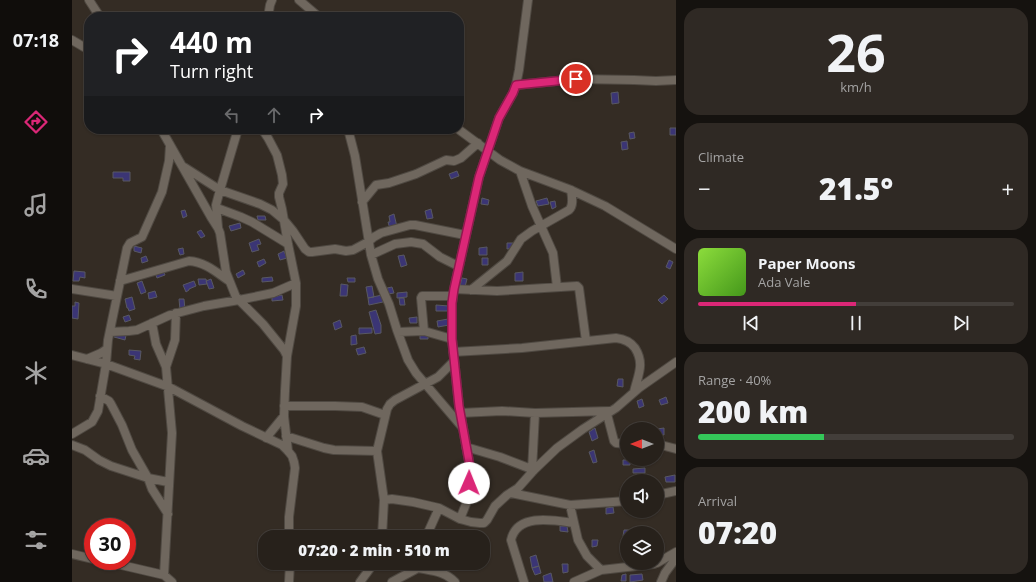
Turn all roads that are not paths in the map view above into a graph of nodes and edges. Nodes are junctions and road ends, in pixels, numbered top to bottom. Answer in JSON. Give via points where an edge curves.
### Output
{"nodes":[{"id":1,"x":89,"y":0,"type":"edge"},
{"id":2,"x":272,"y":0,"type":"edge"},
{"id":3,"x":299,"y":0,"type":"edge"},
{"id":4,"x":528,"y":0,"type":"edge"},
{"id":5,"x":308,"y":7,"type":"junction"},
{"id":6,"x":97,"y":12,"type":"edge"},
{"id":7,"x":269,"y":12,"type":"edge"},
{"id":8,"x":310,"y":12,"type":"edge"},
{"id":9,"x":314,"y":12,"type":"edge"},
{"id":10,"x":72,"y":40,"type":"edge"},
{"id":11,"x":84,"y":47,"type":"edge"},
{"id":12,"x":676,"y":80,"type":"edge"},
{"id":13,"x":516,"y":85,"type":"junction"},
{"id":14,"x":464,"y":133,"type":"edge"},
{"id":15,"x":164,"y":134,"type":"edge"},
{"id":16,"x":237,"y":134,"type":"edge"},
{"id":17,"x":266,"y":134,"type":"edge"},
{"id":18,"x":349,"y":134,"type":"edge"},
{"id":19,"x":478,"y":143,"type":"junction"},
{"id":20,"x":170,"y":145,"type":"junction"},
{"id":21,"x":487,"y":150,"type":"junction"},
{"id":22,"x":182,"y":166,"type":"junction"},
{"id":23,"x":520,"y":171,"type":"junction"},
{"id":24,"x":220,"y":190,"type":"junction"},
{"id":25,"x":571,"y":190,"type":"junction"},
{"id":26,"x":362,"y":202,"type":"junction"},
{"id":27,"x":217,"y":208,"type":"junction"},
{"id":28,"x":284,"y":220,"type":"junction"},
{"id":29,"x":540,"y":226,"type":"junction"},
{"id":30,"x":218,"y":228,"type":"junction"},
{"id":31,"x":465,"y":235,"type":"junction"},
{"id":32,"x":368,"y":242,"type":"junction"},
{"id":33,"x":288,"y":244,"type":"junction"},
{"id":34,"x":676,"y":249,"type":"edge"},
{"id":35,"x":371,"y":255,"type":"junction"},
{"id":36,"x":458,"y":266,"type":"junction"},
{"id":37,"x":120,"y":281,"type":"junction"},
{"id":38,"x":229,"y":281,"type":"junction"},
{"id":39,"x":296,"y":283,"type":"junction"},
{"id":40,"x":557,"y":287,"type":"junction"},
{"id":41,"x":72,"y":288,"type":"edge"},
{"id":42,"x":471,"y":290,"type":"junction"},
{"id":43,"x":453,"y":292,"type":"junction"},
{"id":44,"x":117,"y":296,"type":"junction"},
{"id":45,"x":239,"y":300,"type":"junction"},
{"id":46,"x":176,"y":314,"type":"junction"},
{"id":47,"x":152,"y":323,"type":"junction"},
{"id":48,"x":424,"y":331,"type":"junction"},
{"id":49,"x":110,"y":332,"type":"junction"},
{"id":50,"x":398,"y":332,"type":"junction"},
{"id":51,"x":452,"y":339,"type":"junction"},
{"id":52,"x":586,"y":341,"type":"junction"},
{"id":53,"x":107,"y":349,"type":"junction"},
{"id":54,"x":453,"y":352,"type":"junction"},
{"id":55,"x":72,"y":355,"type":"edge"},
{"id":56,"x":287,"y":356,"type":"junction"},
{"id":57,"x":87,"y":359,"type":"junction"},
{"id":58,"x":454,"y":360,"type":"junction"},
{"id":59,"x":676,"y":362,"type":"edge"},
{"id":60,"x":106,"y":364,"type":"junction"},
{"id":61,"x":166,"y":367,"type":"junction"},
{"id":62,"x":425,"y":384,"type":"junction"},
{"id":63,"x":169,"y":387,"type":"junction"},
{"id":64,"x":634,"y":392,"type":"junction"},
{"id":65,"x":100,"y":396,"type":"junction"},
{"id":66,"x":284,"y":406,"type":"junction"},
{"id":67,"x":608,"y":412,"type":"junction"},
{"id":68,"x":460,"y":413,"type":"junction"},
{"id":69,"x":535,"y":413,"type":"junction"},
{"id":70,"x":385,"y":415,"type":"junction"},
{"id":71,"x":284,"y":416,"type":"junction"},
{"id":72,"x":463,"y":427,"type":"junction"},
{"id":73,"x":72,"y":434,"type":"edge"},
{"id":74,"x":286,"y":436,"type":"junction"},
{"id":75,"x":266,"y":438,"type":"junction"},
{"id":76,"x":620,"y":443,"type":"edge"},
{"id":77,"x":72,"y":445,"type":"edge"},
{"id":78,"x":664,"y":446,"type":"edge"},
{"id":79,"x":466,"y":448,"type":"junction"},
{"id":80,"x":676,"y":448,"type":"edge"},
{"id":81,"x":288,"y":451,"type":"junction"},
{"id":82,"x":377,"y":451,"type":"junction"},
{"id":83,"x":533,"y":470,"type":"junction"},
{"id":84,"x":148,"y":478,"type":"junction"},
{"id":85,"x":168,"y":482,"type":"junction"},
{"id":86,"x":676,"y":491,"type":"edge"},
{"id":87,"x":511,"y":493,"type":"junction"},
{"id":88,"x":664,"y":494,"type":"edge"},
{"id":89,"x":384,"y":500,"type":"junction"},
{"id":90,"x":620,"y":503,"type":"edge"},
{"id":91,"x":570,"y":505,"type":"junction"},
{"id":92,"x":439,"y":508,"type":"junction"},
{"id":93,"x":168,"y":514,"type":"junction"},
{"id":94,"x":460,"y":519,"type":"junction"},
{"id":95,"x":574,"y":523,"type":"junction"},
{"id":96,"x":289,"y":530,"type":"edge"},
{"id":97,"x":382,"y":530,"type":"edge"},
{"id":98,"x":429,"y":530,"type":"edge"},
{"id":99,"x":676,"y":552,"type":"edge"},
{"id":100,"x":72,"y":554,"type":"edge"},
{"id":101,"x":84,"y":557,"type":"edge"},
{"id":102,"x":676,"y":558,"type":"edge"},
{"id":103,"x":664,"y":559,"type":"edge"},
{"id":104,"x":664,"y":567,"type":"edge"},
{"id":105,"x":136,"y":568,"type":"edge"},
{"id":106,"x":620,"y":568,"type":"edge"},
{"id":107,"x":668,"y":569,"type":"junction"},
{"id":108,"x":290,"y":570,"type":"edge"},
{"id":109,"x":369,"y":570,"type":"edge"},
{"id":110,"x":412,"y":570,"type":"edge"},
{"id":111,"x":433,"y":570,"type":"edge"},
{"id":112,"x":601,"y":570,"type":"junction"},
{"id":113,"x":164,"y":574,"type":"junction"},
{"id":114,"x":172,"y":582,"type":"edge"},
{"id":115,"x":289,"y":582,"type":"edge"},
{"id":116,"x":360,"y":582,"type":"edge"},
{"id":117,"x":392,"y":582,"type":"edge"},
{"id":118,"x":455,"y":582,"type":"edge"},
{"id":119,"x":524,"y":582,"type":"edge"},
{"id":120,"x":574,"y":582,"type":"edge"},
{"id":121,"x":661,"y":582,"type":"edge"}],
"edges":[{"from":1,"to":6,"type":"street"},
{"from":2,"to":7,"type":"street"},
{"from":3,"to":5,"type":"street"},
{"from":4,"to":13,"type":"street"},
{"from":5,"to":8,"type":"street"},
{"from":5,"to":9,"type":"street"},
{"from":10,"to":11,"type":"street"},
{"from":12,"to":13,"type":"street","via":[[656,82],[576,79]]},
{"from":13,"to":21,"type":"street","via":[[499,118]]},
{"from":14,"to":19,"type":"street"},
{"from":15,"to":20,"type":"street"},
{"from":16,"to":24,"type":"street"},
{"from":17,"to":28,"type":"street","via":[[277,155],[282,175],[283,184],[279,194]]},
{"from":18,"to":26,"type":"street"},
{"from":19,"to":21,"type":"street"},
{"from":19,"to":26,"type":"street","via":[[454,161],[446,160],[416,174],[376,185]]},
{"from":20,"to":22,"type":"street"},
{"from":20,"to":37,"type":"street","via":[[162,192],[142,237],[130,243],[127,248]]},
{"from":21,"to":23,"type":"street"},
{"from":21,"to":31,"type":"street"},
{"from":22,"to":24,"type":"street"},
{"from":22,"to":30,"type":"street"},
{"from":23,"to":25,"type":"street"},
{"from":23,"to":29,"type":"street"},
{"from":24,"to":27,"type":"street"},
{"from":24,"to":28,"type":"street","via":[[260,204]]},
{"from":25,"to":29,"type":"street","via":[[571,208]]},
{"from":25,"to":34,"type":"street","via":[[605,206]]},
{"from":26,"to":32,"type":"street"},
{"from":27,"to":30,"type":"street"},
{"from":27,"to":33,"type":"street","via":[[252,222]]},
{"from":28,"to":32,"type":"street","via":[[309,252],[353,250]]},
{"from":28,"to":33,"type":"street"},
{"from":29,"to":40,"type":"street","via":[[553,253]]},
{"from":29,"to":42,"type":"street","via":[[521,239],[508,261]]},
{"from":30,"to":38,"type":"street"},
{"from":31,"to":32,"type":"street","via":[[410,225],[381,233]]},
{"from":31,"to":36,"type":"street"},
{"from":32,"to":35,"type":"street"},
{"from":33,"to":39,"type":"street"},
{"from":35,"to":36,"type":"street","via":[[395,244],[411,242],[423,244]]},
{"from":35,"to":50,"type":"street"},
{"from":36,"to":43,"type":"street"},
{"from":37,"to":38,"type":"street","via":[[188,261],[206,266]]},
{"from":37,"to":44,"type":"street"},
{"from":38,"to":45,"type":"street"},
{"from":39,"to":45,"type":"street","via":[[273,293]]},
{"from":39,"to":56,"type":"street","via":[[296,306]]},
{"from":40,"to":42,"type":"street"},
{"from":40,"to":52,"type":"street","via":[[579,288]]},
{"from":41,"to":44,"type":"street"},
{"from":42,"to":43,"type":"street"},
{"from":43,"to":48,"type":"street","via":[[422,296]]},
{"from":43,"to":51,"type":"street"},
{"from":44,"to":49,"type":"street"},
{"from":45,"to":46,"type":"street"},
{"from":45,"to":56,"type":"street","via":[[263,324]]},
{"from":46,"to":47,"type":"street"},
{"from":46,"to":61,"type":"street","via":[[175,340]]},
{"from":47,"to":49,"type":"street","via":[[137,330]]},
{"from":47,"to":61,"type":"street","via":[[156,344]]},
{"from":48,"to":50,"type":"street"},
{"from":48,"to":51,"type":"street"},
{"from":49,"to":53,"type":"street"},
{"from":50,"to":62,"type":"street","via":[[408,360]]},
{"from":51,"to":54,"type":"street"},
{"from":52,"to":54,"type":"street"},
{"from":52,"to":64,"type":"street","via":[[616,338],[632,343],[640,355],[641,364]]},
{"from":53,"to":57,"type":"street"},
{"from":53,"to":60,"type":"street"},
{"from":54,"to":58,"type":"street"},
{"from":55,"to":57,"type":"street"},
{"from":56,"to":66,"type":"street"},
{"from":57,"to":60,"type":"street"},
{"from":58,"to":62,"type":"street","via":[[438,377]]},
{"from":58,"to":68,"type":"street"},
{"from":59,"to":64,"type":"street"},
{"from":60,"to":63,"type":"street"},
{"from":60,"to":65,"type":"street"},
{"from":61,"to":63,"type":"street"},
{"from":62,"to":70,"type":"street","via":[[395,400]]},
{"from":62,"to":72,"type":"street"},
{"from":63,"to":75,"type":"street"},
{"from":63,"to":85,"type":"street","via":[[172,434]]},
{"from":64,"to":67,"type":"street"},
{"from":65,"to":73,"type":"street","via":[[98,411],[92,422]]},
{"from":65,"to":84,"type":"street","via":[[109,400]]},
{"from":66,"to":70,"type":"street","via":[[362,407]]},
{"from":66,"to":71,"type":"street"},
{"from":67,"to":69,"type":"street"},
{"from":67,"to":76,"type":"street","via":[[614,441]]},
{"from":67,"to":83,"type":"street","via":[[557,448]]},
{"from":68,"to":69,"type":"street"},
{"from":68,"to":72,"type":"street"},
{"from":69,"to":83,"type":"street"},
{"from":70,"to":82,"type":"street"},
{"from":71,"to":74,"type":"street"},
{"from":71,"to":75,"type":"street"},
{"from":72,"to":79,"type":"street"},
{"from":74,"to":81,"type":"street"},
{"from":74,"to":82,"type":"street","via":[[334,450]]},
{"from":75,"to":81,"type":"street","via":[[282,445]]},
{"from":77,"to":84,"type":"street","via":[[111,466]]},
{"from":78,"to":80,"type":"street"},
{"from":79,"to":83,"type":"street","via":[[476,449]]},
{"from":79,"to":94,"type":"street","via":[[470,467],[468,499]]},
{"from":81,"to":96,"type":"street","via":[[295,468]]},
{"from":82,"to":89,"type":"street"},
{"from":83,"to":87,"type":"street"},
{"from":84,"to":85,"type":"street"},
{"from":84,"to":93,"type":"street"},
{"from":85,"to":93,"type":"street"},
{"from":86,"to":88,"type":"street"},
{"from":87,"to":91,"type":"street"},
{"from":87,"to":94,"type":"street","via":[[495,506],[484,523]]},
{"from":89,"to":92,"type":"street","via":[[413,502]]},
{"from":89,"to":97,"type":"street"},
{"from":90,"to":91,"type":"street"},
{"from":91,"to":95,"type":"street"},
{"from":92,"to":94,"type":"street"},
{"from":92,"to":98,"type":"street"},
{"from":93,"to":113,"type":"street"},
{"from":95,"to":112,"type":"street","via":[[578,540],[587,556]]},
{"from":95,"to":119,"type":"street","via":[[539,520],[516,528],[511,540]]},
{"from":99,"to":103,"type":"street"},
{"from":100,"to":101,"type":"street"},
{"from":102,"to":107,"type":"street"},
{"from":104,"to":107,"type":"street"},
{"from":105,"to":113,"type":"street"},
{"from":106,"to":112,"type":"street"},
{"from":107,"to":121,"type":"street"},
{"from":108,"to":115,"type":"street"},
{"from":109,"to":116,"type":"street"},
{"from":110,"to":117,"type":"street"},
{"from":111,"to":118,"type":"street","via":[[450,576]]},
{"from":112,"to":120,"type":"street"},
{"from":113,"to":114,"type":"street"}]}
